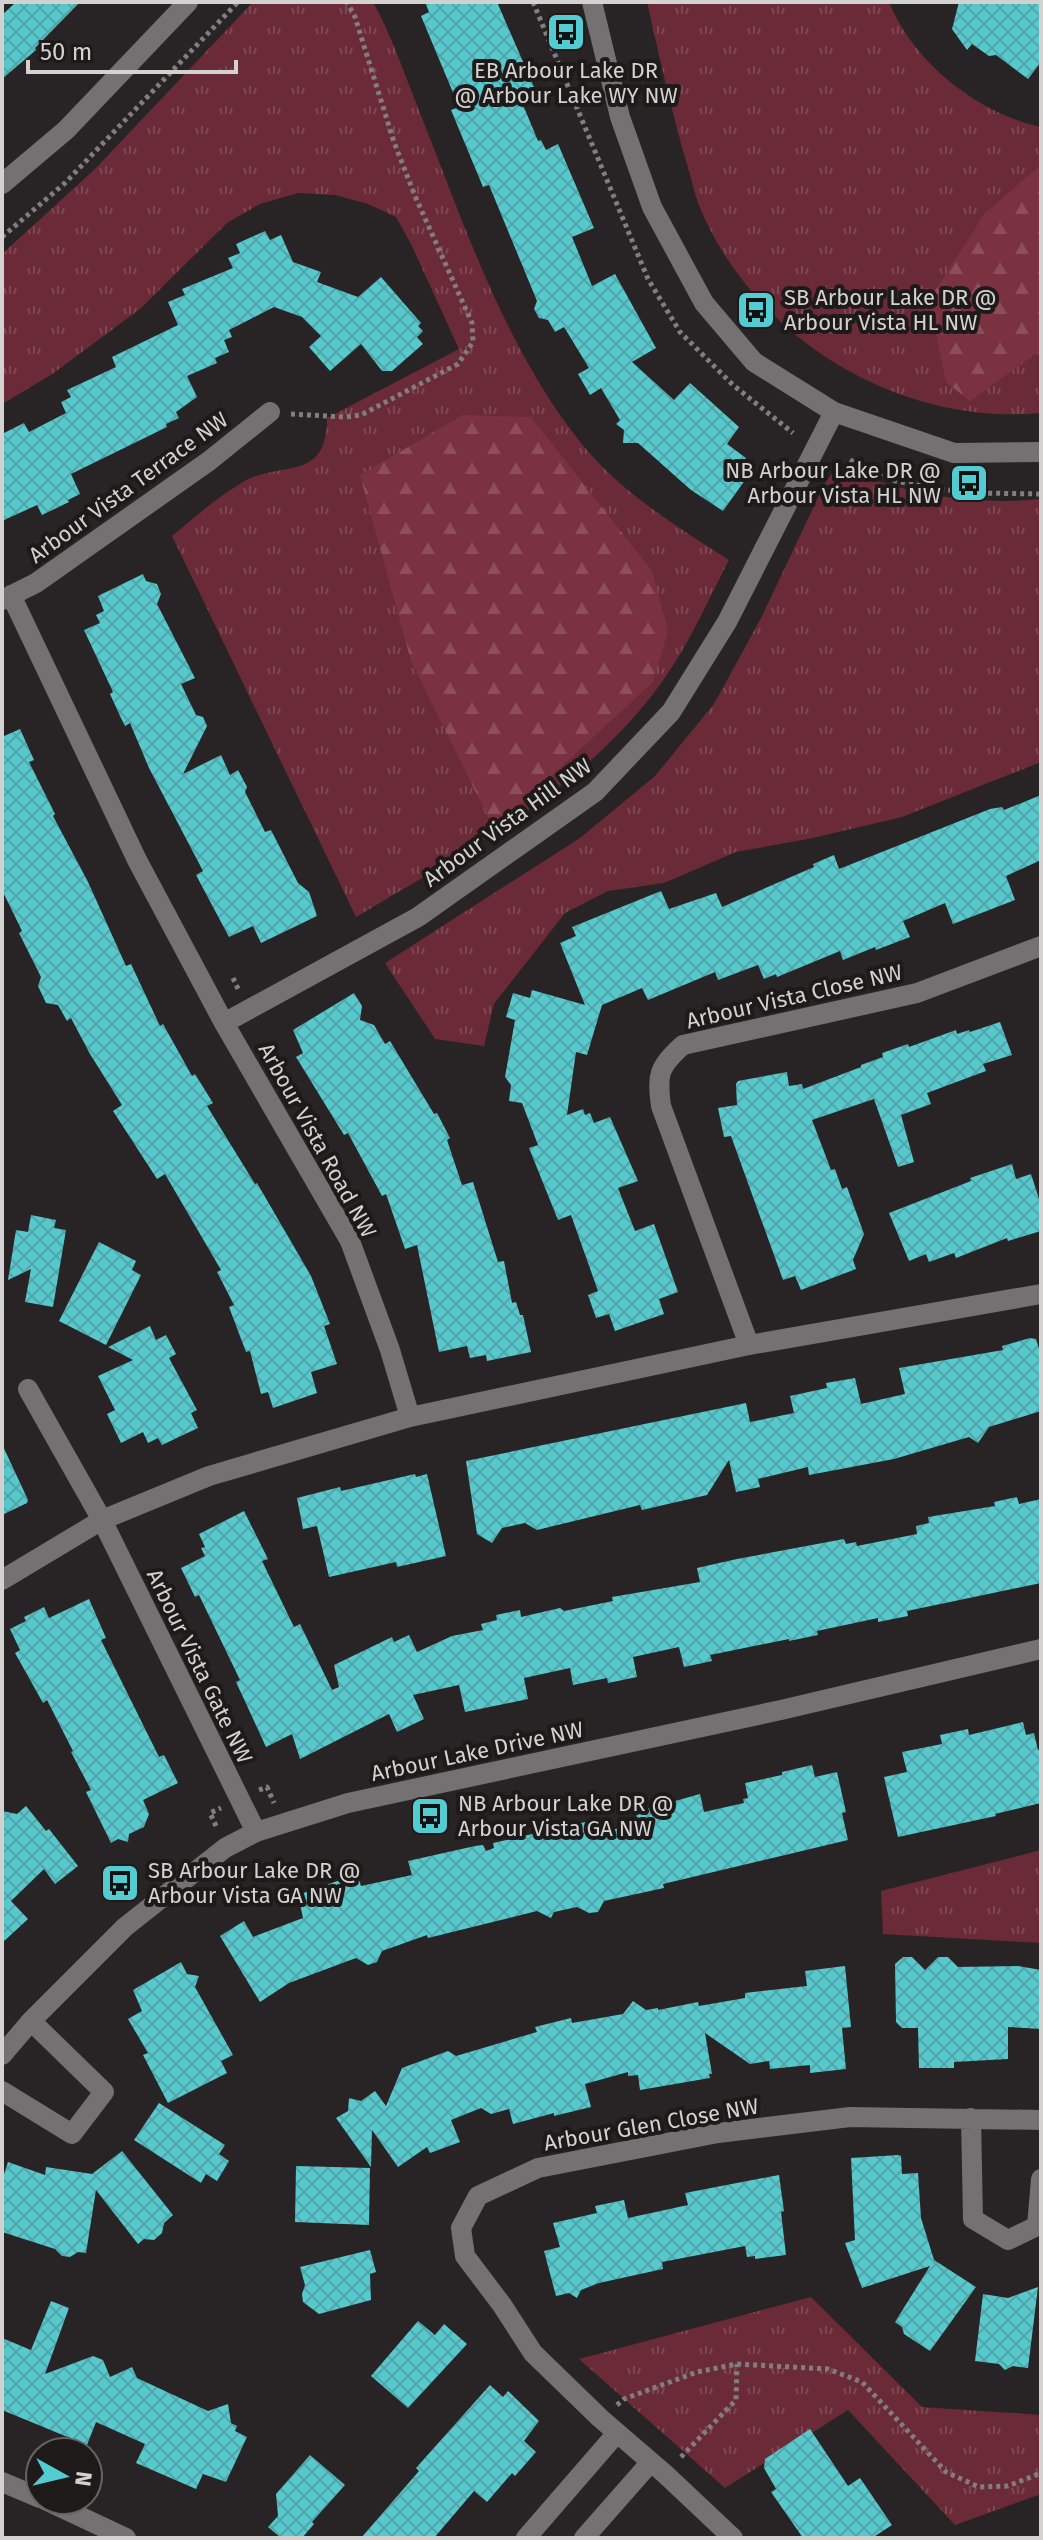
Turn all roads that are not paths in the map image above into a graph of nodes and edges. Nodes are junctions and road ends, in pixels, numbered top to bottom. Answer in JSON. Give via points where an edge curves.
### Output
{"nodes":[{"id":1,"x":188,"y":2,"type":"edge"},
{"id":2,"x":592,"y":2,"type":"edge"},
{"id":3,"x":2,"y":184,"type":"edge"},
{"id":4,"x":270,"y":412,"type":"road end"},
{"id":5,"x":834,"y":412,"type":"junction"},
{"id":6,"x":1041,"y":452,"type":"edge"},
{"id":7,"x":7,"y":598,"type":"edge"},
{"id":8,"x":1041,"y":946,"type":"edge"},
{"id":9,"x":224,"y":1023,"type":"junction"},
{"id":10,"x":1041,"y":1294,"type":"edge"},
{"id":11,"x":749,"y":1345,"type":"junction"},
{"id":12,"x":28,"y":1389,"type":"dead end"},
{"id":13,"x":410,"y":1417,"type":"junction"},
{"id":14,"x":102,"y":1520,"type":"junction"},
{"id":15,"x":2,"y":1580,"type":"edge"},
{"id":16,"x":1041,"y":1649,"type":"edge"},
{"id":17,"x":256,"y":1832,"type":"junction"},
{"id":18,"x":31,"y":2021,"type":"junction"},
{"id":19,"x":2,"y":2055,"type":"edge"},
{"id":20,"x":2,"y":2091,"type":"edge"},
{"id":21,"x":971,"y":2118,"type":"junction"},
{"id":22,"x":1041,"y":2120,"type":"edge"},
{"id":23,"x":1041,"y":2179,"type":"edge"},
{"id":24,"x":617,"y":2433,"type":"junction"},
{"id":25,"x":658,"y":2468,"type":"junction"},
{"id":26,"x":2,"y":2482,"type":"edge"},
{"id":27,"x":24,"y":2491,"type":"edge"},
{"id":28,"x":79,"y":2516,"type":"edge"},
{"id":29,"x":126,"y":2538,"type":"edge"},
{"id":30,"x":526,"y":2538,"type":"edge"},
{"id":31,"x":584,"y":2538,"type":"edge"},
{"id":32,"x":733,"y":2538,"type":"edge"}],
"edges":[{"from":1,"to":3,"type":"street","via":[[66,130]]},
{"from":2,"to":5,"type":"street","via":[[620,117],[652,207],[704,303],[754,362]]},
{"from":4,"to":7,"type":"street","name":"Arbour Vista Terrace NW","via":[[209,461]]},
{"from":5,"to":6,"type":"street","via":[[954,453]]},
{"from":5,"to":9,"type":"street","name":"Arbour Vista Hill NW","via":[[727,622],[671,712],[595,792],[418,917]]},
{"from":7,"to":9,"type":"street","name":"Arbour Vista Road NW"},
{"from":8,"to":11,"type":"street","name":"Arbour Vista Close NW","via":[[917,993],[683,1045],[667,1059],[658,1077],[661,1106]]},
{"from":9,"to":13,"type":"street","name":"Arbour Vista Road NW","via":[[350,1241]]},
{"from":10,"to":11,"type":"street"},
{"from":11,"to":13,"type":"street"},
{"from":12,"to":14,"type":"street","name":"Arbour Vista Gate NW"},
{"from":13,"to":14,"type":"street","via":[[209,1476]]},
{"from":14,"to":15,"type":"street"},
{"from":14,"to":17,"type":"street","name":"Arbour Vista Gate NW"},
{"from":16,"to":17,"type":"street","name":"Arbour Lake Drive NW","via":[[348,1803]]},
{"from":17,"to":18,"type":"street","name":"Arbour Lake Drive NW","via":[[225,1848],[125,1927]]},
{"from":18,"to":19,"type":"street","name":"Arbour Lake Drive NW"},
{"from":18,"to":20,"type":"street","via":[[104,2092],[72,2134]]},
{"from":21,"to":22,"type":"street","name":"Arbour Glen Close NW"},
{"from":21,"to":23,"type":"street","via":[[973,2219],[1008,2240],[1037,2226]]},
{"from":21,"to":24,"type":"street","name":"Arbour Glen Close NW","via":[[850,2117],[718,2133],[538,2168],[478,2196],[461,2228],[465,2256],[533,2353]]},
{"from":24,"to":25,"type":"street","name":"Arbour Glen Close NW"},
{"from":24,"to":30,"type":"street"},
{"from":25,"to":31,"type":"street"},
{"from":25,"to":32,"type":"street","name":"Arbour Glen Close NW"},
{"from":26,"to":27,"type":"street"},
{"from":28,"to":29,"type":"street"}]}
